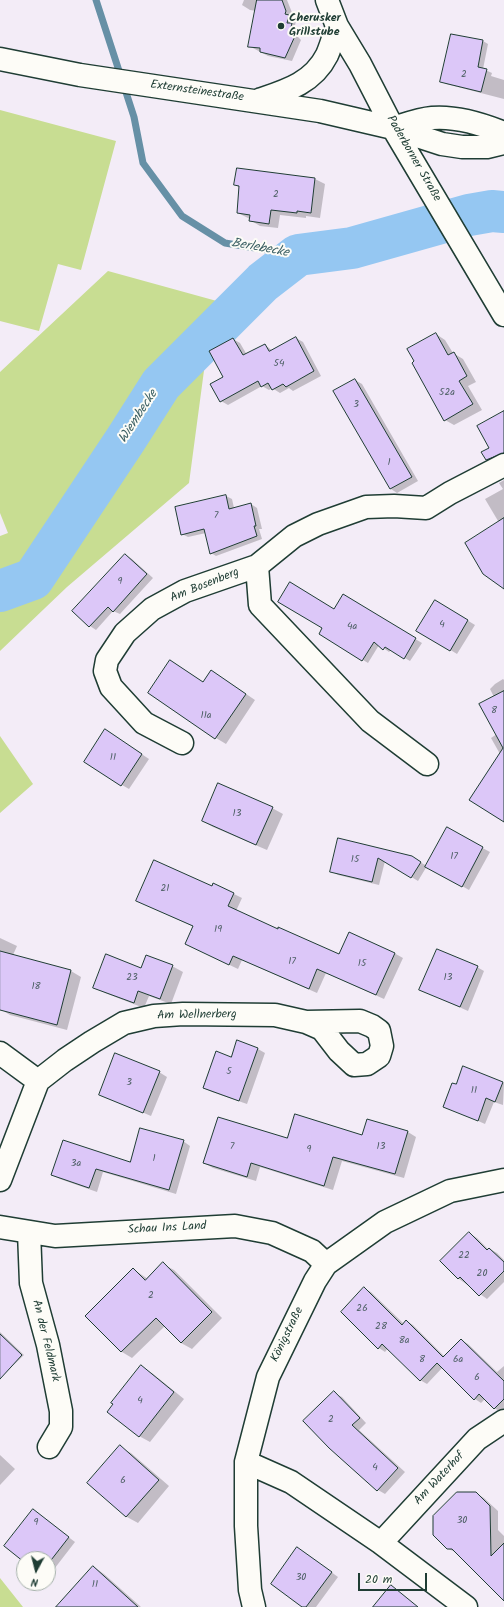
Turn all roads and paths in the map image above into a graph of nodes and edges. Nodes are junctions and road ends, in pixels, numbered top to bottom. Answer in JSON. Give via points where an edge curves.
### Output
{"nodes":[{"id":1,"x":327,"y":0,"type":"edge"},
{"id":2,"x":337,"y":26,"type":"junction"},
{"id":3,"x":0,"y":59,"type":"edge"},
{"id":4,"x":256,"y":101,"type":"junction"},
{"id":5,"x":393,"y":128,"type":"junction"},
{"id":6,"x":504,"y":133,"type":"edge"},
{"id":7,"x":504,"y":143,"type":"edge"},
{"id":8,"x":504,"y":315,"type":"edge"},
{"id":9,"x":504,"y":465,"type":"edge"},
{"id":10,"x":257,"y":566,"type":"junction"},
{"id":11,"x":182,"y":743,"type":"dead end"},
{"id":12,"x":427,"y":764,"type":"dead end"},
{"id":13,"x":306,"y":1022,"type":"junction"},
{"id":14,"x":0,"y":1053,"type":"edge"},
{"id":15,"x":38,"y":1081,"type":"junction"},
{"id":16,"x":0,"y":1180,"type":"edge"},
{"id":17,"x":504,"y":1180,"type":"edge"},
{"id":18,"x":0,"y":1227,"type":"edge"},
{"id":19,"x":30,"y":1232,"type":"junction"},
{"id":20,"x":326,"y":1264,"type":"junction"},
{"id":21,"x":504,"y":1421,"type":"edge"},
{"id":22,"x":49,"y":1447,"type":"dead end"},
{"id":23,"x":246,"y":1462,"type":"junction"},
{"id":24,"x":381,"y":1543,"type":"junction"},
{"id":25,"x":254,"y":1607,"type":"edge"},
{"id":26,"x":466,"y":1607,"type":"edge"}],
"edges":[{"from":1,"to":2,"type":"street","name":"Paderborner Straße"},
{"from":2,"to":4,"type":"street","via":[[326,56],[314,73],[298,86]]},
{"from":2,"to":5,"type":"street","name":"Paderborner Straße"},
{"from":3,"to":4,"type":"street","name":"Externsteinestraße","via":[[80,75]]},
{"from":4,"to":5,"type":"street","name":"Externsteinestraße","via":[[320,110]]},
{"from":5,"to":6,"type":"street","via":[[431,118],[451,118],[488,126]]},
{"from":5,"to":7,"type":"street","name":"Externsteinestraße","via":[[442,144],[462,147],[487,147]]},
{"from":5,"to":8,"type":"street","name":"Paderborner Straße"},
{"from":9,"to":10,"type":"street","name":"Am Bosenberg","via":[[426,508],[366,508],[318,524],[294,536]]},
{"from":10,"to":11,"type":"street","name":"Am Bosenberg","via":[[185,591],[152,609],[125,633],[107,660],[105,670],[111,687],[123,701],[144,723]]},
{"from":10,"to":12,"type":"street","name":"Am Bosenberg","via":[[260,605],[370,721]]},
{"from":13,"to":13,"type":"street","name":"Am Wellnerberg","via":[[360,1021],[372,1026],[379,1031],[381,1038],[379,1056],[367,1064],[354,1064],[322,1029]]},
{"from":13,"to":15,"type":"street","name":"Am Wellnerberg","via":[[275,1015],[154,1016],[124,1024],[92,1042]]},
{"from":14,"to":15,"type":"street"},
{"from":15,"to":16,"type":"street"},
{"from":17,"to":20,"type":"street","name":"Königstraße","via":[[450,1191],[385,1222]]},
{"from":18,"to":19,"type":"street","name":"Schau Ins Land"},
{"from":19,"to":20,"type":"street","name":"Schau Ins Land","via":[[55,1236],[235,1226],[272,1233],[312,1251]]},
{"from":19,"to":22,"type":"street","name":"An der Feldmark","via":[[31,1283],[48,1345],[61,1411],[61,1426]]},
{"from":20,"to":23,"type":"street","name":"Königstraße","via":[[268,1376]]},
{"from":21,"to":24,"type":"street","name":"Am Waterhof","via":[[477,1439]]},
{"from":23,"to":24,"type":"street","via":[[291,1482]]},
{"from":23,"to":25,"type":"street","name":"Königstraße","via":[[246,1526],[250,1590]]},
{"from":24,"to":26,"type":"street"}]}
